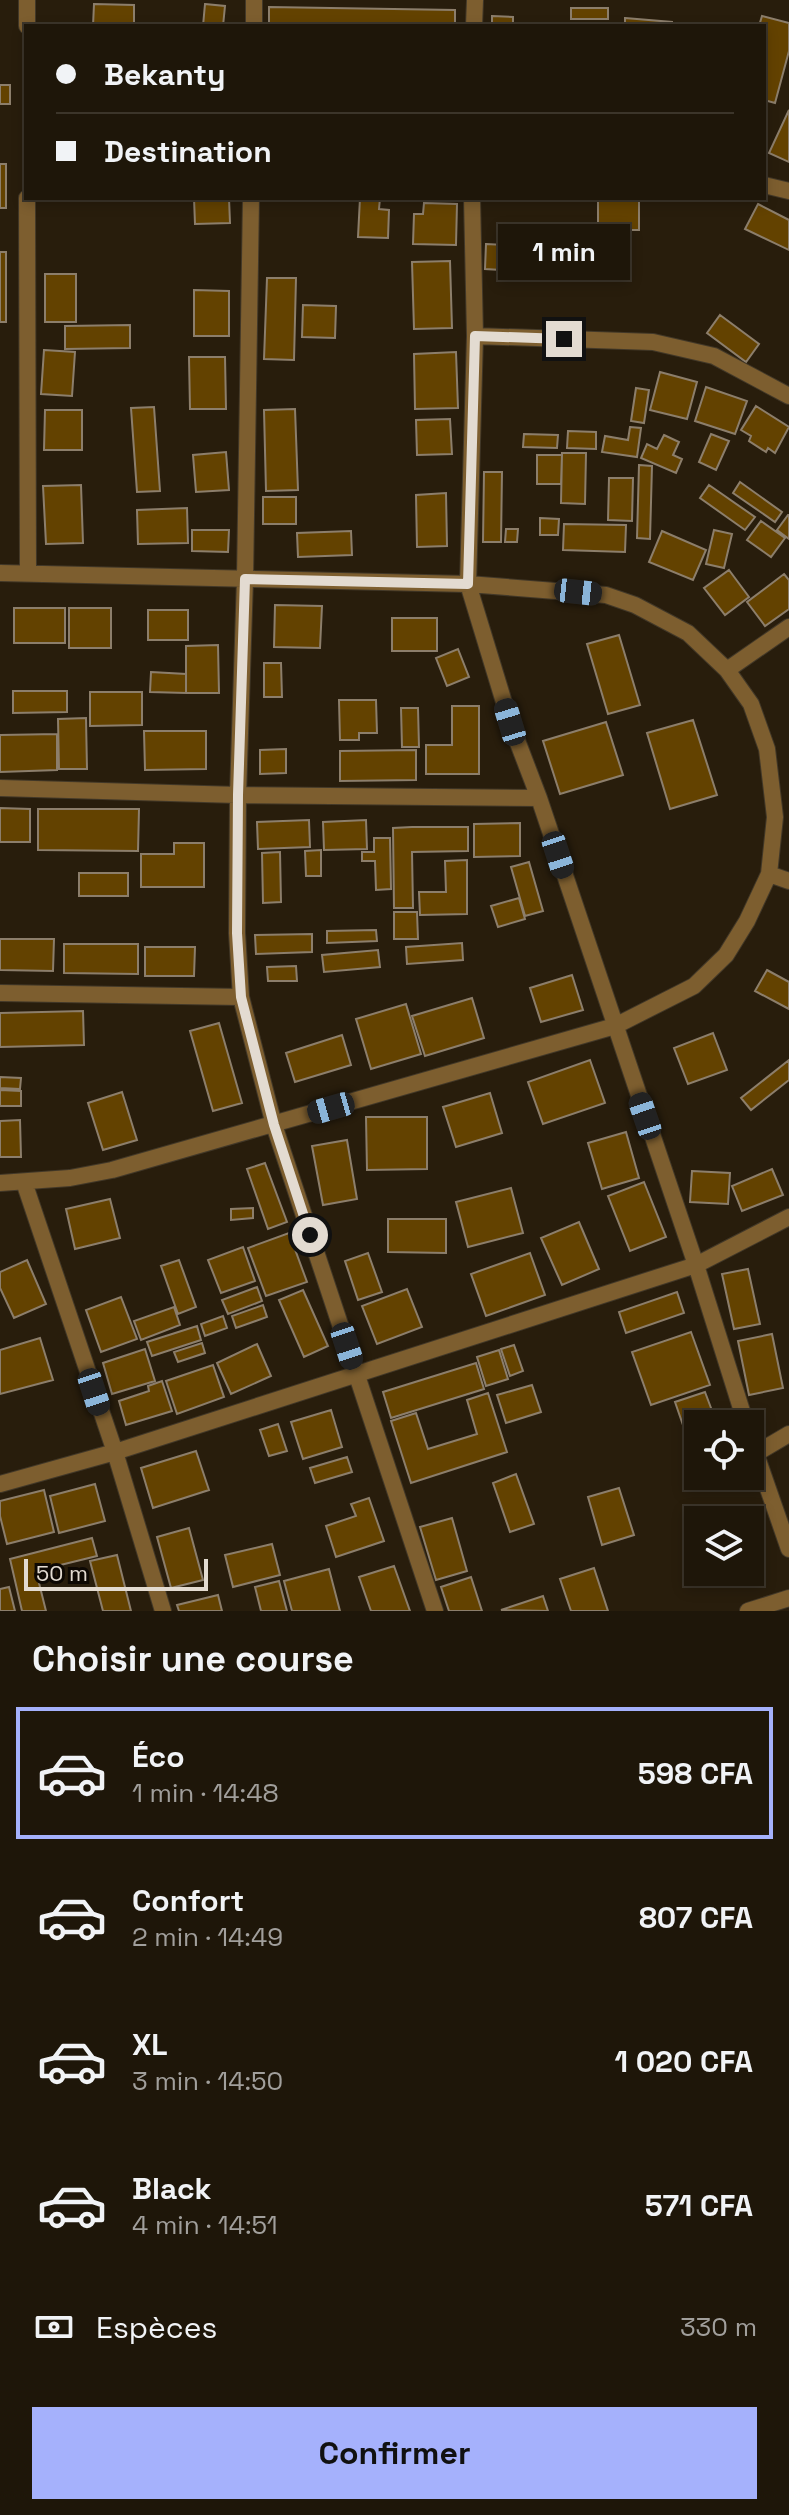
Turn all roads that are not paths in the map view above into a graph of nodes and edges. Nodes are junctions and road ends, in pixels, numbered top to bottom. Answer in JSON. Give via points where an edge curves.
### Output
{"nodes":[{"id":1,"x":27,"y":0,"type":"edge"},
{"id":2,"x":254,"y":0,"type":"edge"},
{"id":3,"x":475,"y":0,"type":"edge"},
{"id":4,"x":27,"y":24,"type":"edge"},
{"id":5,"x":254,"y":24,"type":"edge"},
{"id":6,"x":474,"y":24,"type":"edge"},
{"id":7,"x":766,"y":185,"type":"edge"},
{"id":8,"x":789,"y":191,"type":"edge"},
{"id":9,"x":27,"y":200,"type":"edge"},
{"id":10,"x":251,"y":200,"type":"edge"},
{"id":11,"x":472,"y":200,"type":"edge"},
{"id":12,"x":475,"y":336,"type":"junction"},
{"id":13,"x":789,"y":396,"type":"edge"},
{"id":14,"x":0,"y":573,"type":"edge"},
{"id":15,"x":28,"y":573,"type":"junction"},
{"id":16,"x":245,"y":579,"type":"junction"},
{"id":17,"x":468,"y":584,"type":"junction"},
{"id":18,"x":789,"y":627,"type":"edge"},
{"id":19,"x":727,"y":670,"type":"junction"},
{"id":20,"x":0,"y":788,"type":"edge"},
{"id":21,"x":238,"y":795,"type":"junction"},
{"id":22,"x":539,"y":798,"type":"junction"},
{"id":23,"x":769,"y":874,"type":"junction"},
{"id":24,"x":789,"y":881,"type":"edge"},
{"id":25,"x":0,"y":993,"type":"edge"},
{"id":26,"x":241,"y":997,"type":"junction"},
{"id":27,"x":615,"y":1026,"type":"junction"},
{"id":28,"x":274,"y":1125,"type":"junction"},
{"id":29,"x":24,"y":1182,"type":"junction"},
{"id":30,"x":0,"y":1183,"type":"edge"},
{"id":31,"x":789,"y":1217,"type":"edge"},
{"id":32,"x":696,"y":1265,"type":"junction"},
{"id":33,"x":356,"y":1373,"type":"junction"},
{"id":34,"x":742,"y":1410,"type":"edge"},
{"id":35,"x":789,"y":1434,"type":"edge"},
{"id":36,"x":764,"y":1449,"type":"edge"},
{"id":37,"x":115,"y":1452,"type":"junction"},
{"id":38,"x":764,"y":1479,"type":"edge"},
{"id":39,"x":0,"y":1484,"type":"edge"},
{"id":40,"x":789,"y":1549,"type":"edge"},
{"id":41,"x":789,"y":1598,"type":"edge"},
{"id":42,"x":163,"y":1611,"type":"edge"},
{"id":43,"x":435,"y":1611,"type":"edge"},
{"id":44,"x":748,"y":1611,"type":"edge"}],
"edges":[{"from":1,"to":4,"type":"street"},
{"from":2,"to":5,"type":"street"},
{"from":3,"to":6,"type":"street"},
{"from":7,"to":8,"type":"street"},
{"from":9,"to":15,"type":"street"},
{"from":10,"to":16,"type":"street"},
{"from":11,"to":12,"type":"street"},
{"from":12,"to":13,"type":"street","via":[[653,342],[714,356]]},
{"from":12,"to":17,"type":"street"},
{"from":14,"to":15,"type":"street"},
{"from":15,"to":16,"type":"street"},
{"from":16,"to":17,"type":"street"},
{"from":16,"to":21,"type":"street"},
{"from":17,"to":19,"type":"street","via":[[606,595],[688,633]]},
{"from":17,"to":22,"type":"street"},
{"from":18,"to":19,"type":"street"},
{"from":19,"to":23,"type":"street","via":[[751,704],[767,749],[775,817]]},
{"from":20,"to":21,"type":"street"},
{"from":21,"to":22,"type":"street"},
{"from":21,"to":26,"type":"street"},
{"from":22,"to":27,"type":"street"},
{"from":23,"to":24,"type":"street"},
{"from":23,"to":27,"type":"street","via":[[726,955],[694,986]]},
{"from":25,"to":26,"type":"street"},
{"from":26,"to":28,"type":"street"},
{"from":27,"to":28,"type":"street"},
{"from":27,"to":32,"type":"street"},
{"from":28,"to":29,"type":"street","via":[[112,1170]]},
{"from":28,"to":33,"type":"street"},
{"from":29,"to":30,"type":"street"},
{"from":29,"to":37,"type":"street"},
{"from":31,"to":32,"type":"street"},
{"from":32,"to":33,"type":"street"},
{"from":32,"to":34,"type":"street"},
{"from":33,"to":37,"type":"street"},
{"from":33,"to":43,"type":"street"},
{"from":35,"to":36,"type":"street"},
{"from":37,"to":39,"type":"street"},
{"from":37,"to":42,"type":"street"},
{"from":38,"to":40,"type":"street"},
{"from":41,"to":44,"type":"street"}]}
